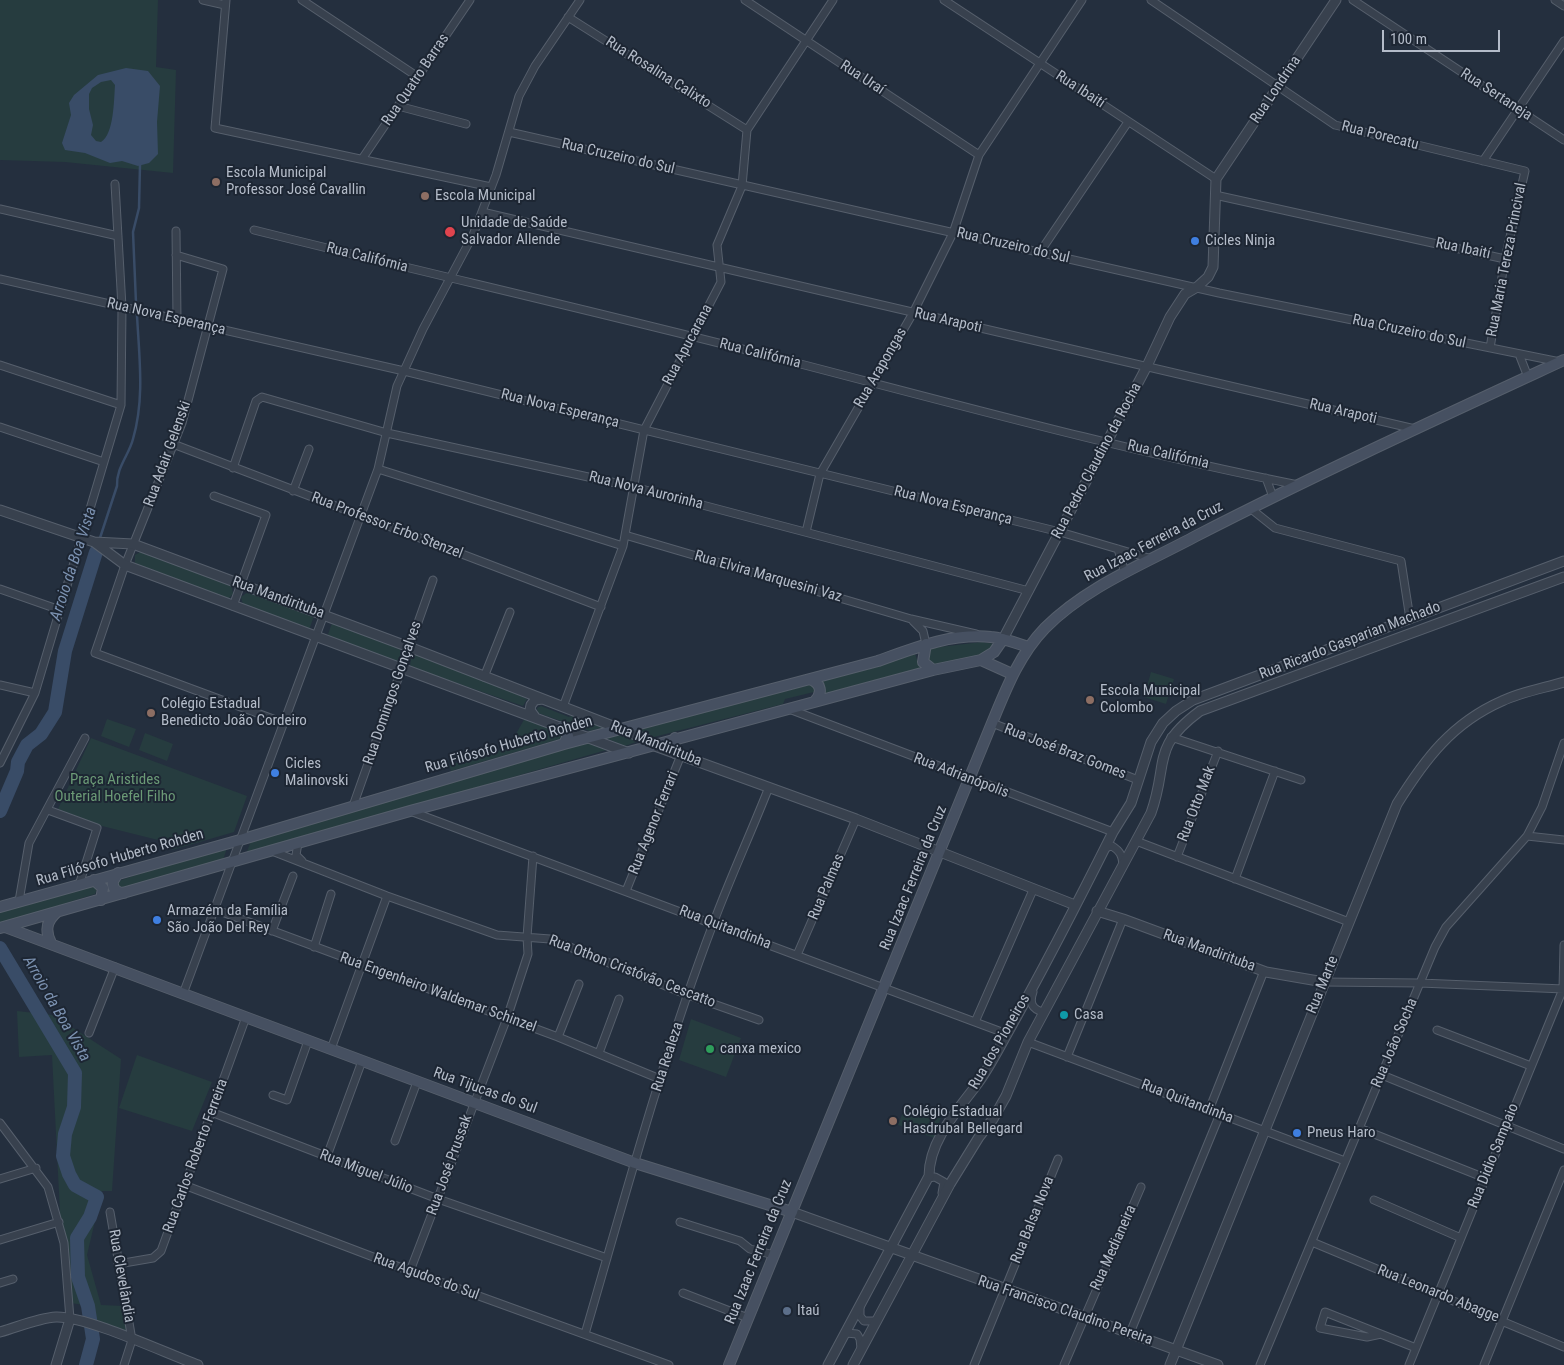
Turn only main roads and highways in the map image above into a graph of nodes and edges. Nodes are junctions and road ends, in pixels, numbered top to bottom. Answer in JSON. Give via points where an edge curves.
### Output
{"nodes":[{"id":1,"x":1562,"y":361,"type":"edge"},
{"id":2,"x":1003,"y":639,"type":"junction"},
{"id":3,"x":926,"y":644,"type":"junction"},
{"id":4,"x":1028,"y":647,"type":"junction"},
{"id":5,"x":981,"y":660,"type":"junction"},
{"id":6,"x":933,"y":670,"type":"junction"},
{"id":7,"x":1012,"y":674,"type":"junction"},
{"id":8,"x":810,"y":679,"type":"junction"},
{"id":9,"x":814,"y":702,"type":"junction"},
{"id":10,"x":562,"y":727,"type":"road end"},
{"id":11,"x":675,"y":738,"type":"junction"},
{"id":12,"x":564,"y":744,"type":"junction"},
{"id":13,"x":678,"y":754,"type":"road end"},
{"id":14,"x":118,"y":873,"type":"junction"},
{"id":15,"x":94,"y":880,"type":"junction"},
{"id":16,"x":124,"y":893,"type":"junction"},
{"id":17,"x":101,"y":900,"type":"junction"},
{"id":18,"x":1,"y":907,"type":"edge"},
{"id":19,"x":57,"y":912,"type":"junction"},
{"id":20,"x":3,"y":927,"type":"edge"},
{"id":21,"x":52,"y":943,"type":"junction"},
{"id":22,"x":792,"y":1212,"type":"junction"},
{"id":23,"x":729,"y":1365,"type":"edge"}],
"edges":[{"from":1,"to":4,"type":"main road","name":"Rua Izaac Ferreira da Cruz","via":[[1273,496],[1125,573],[1082,597]]},
{"from":2,"to":3,"type":"main road","name":"Rua Filósofo Huberto Rohden","via":[[961,638]]},
{"from":2,"to":4,"type":"main road","name":"Rua Filósofo Huberto Rohden"},
{"from":2,"to":5,"type":"main road","via":[[994,652]]},
{"from":3,"to":6,"type":"main road","via":[[923,662]]},
{"from":3,"to":8,"type":"main road","name":"Rua Filósofo Huberto Rohden"},
{"from":4,"to":7,"type":"main road","name":"Rua Izaac Ferreira da Cruz"},
{"from":5,"to":6,"type":"main road"},
{"from":5,"to":7,"type":"main road"},
{"from":6,"to":9,"type":"main road"},
{"from":7,"to":22,"type":"main road","name":"Rua Izaac Ferreira da Cruz"},
{"from":8,"to":9,"type":"main road","via":[[820,689],[820,696]]},
{"from":8,"to":12,"type":"main road","name":"Rua Filósofo Huberto Rohden"},
{"from":9,"to":11,"type":"main road"},
{"from":10,"to":12,"type":"main road","via":[[568,736]]},
{"from":11,"to":13,"type":"main road","via":[[671,746]]},
{"from":11,"to":16,"type":"main road"},
{"from":12,"to":14,"type":"main road","name":"Rua Filósofo Huberto Rohden"},
{"from":14,"to":15,"type":"main road","name":"Rua Filósofo Huberto Rohden"},
{"from":14,"to":16,"type":"main road","via":[[112,881],[113,887]]},
{"from":15,"to":17,"type":"main road","via":[[103,888]]},
{"from":15,"to":18,"type":"main road","name":"Rua Filósofo Huberto Rohden"},
{"from":16,"to":17,"type":"main road"},
{"from":17,"to":19,"type":"main road"},
{"from":19,"to":20,"type":"main road"},
{"from":19,"to":21,"type":"main road","via":[[48,923],[48,937]]},
{"from":20,"to":21,"type":"main road","name":"Rua Tijucas do Sul"},
{"from":21,"to":22,"type":"main road","name":"Rua Tijucas do Sul","via":[[635,1163]]},
{"from":22,"to":23,"type":"main road","name":"Rua Izaac Ferreira da Cruz"}]}
